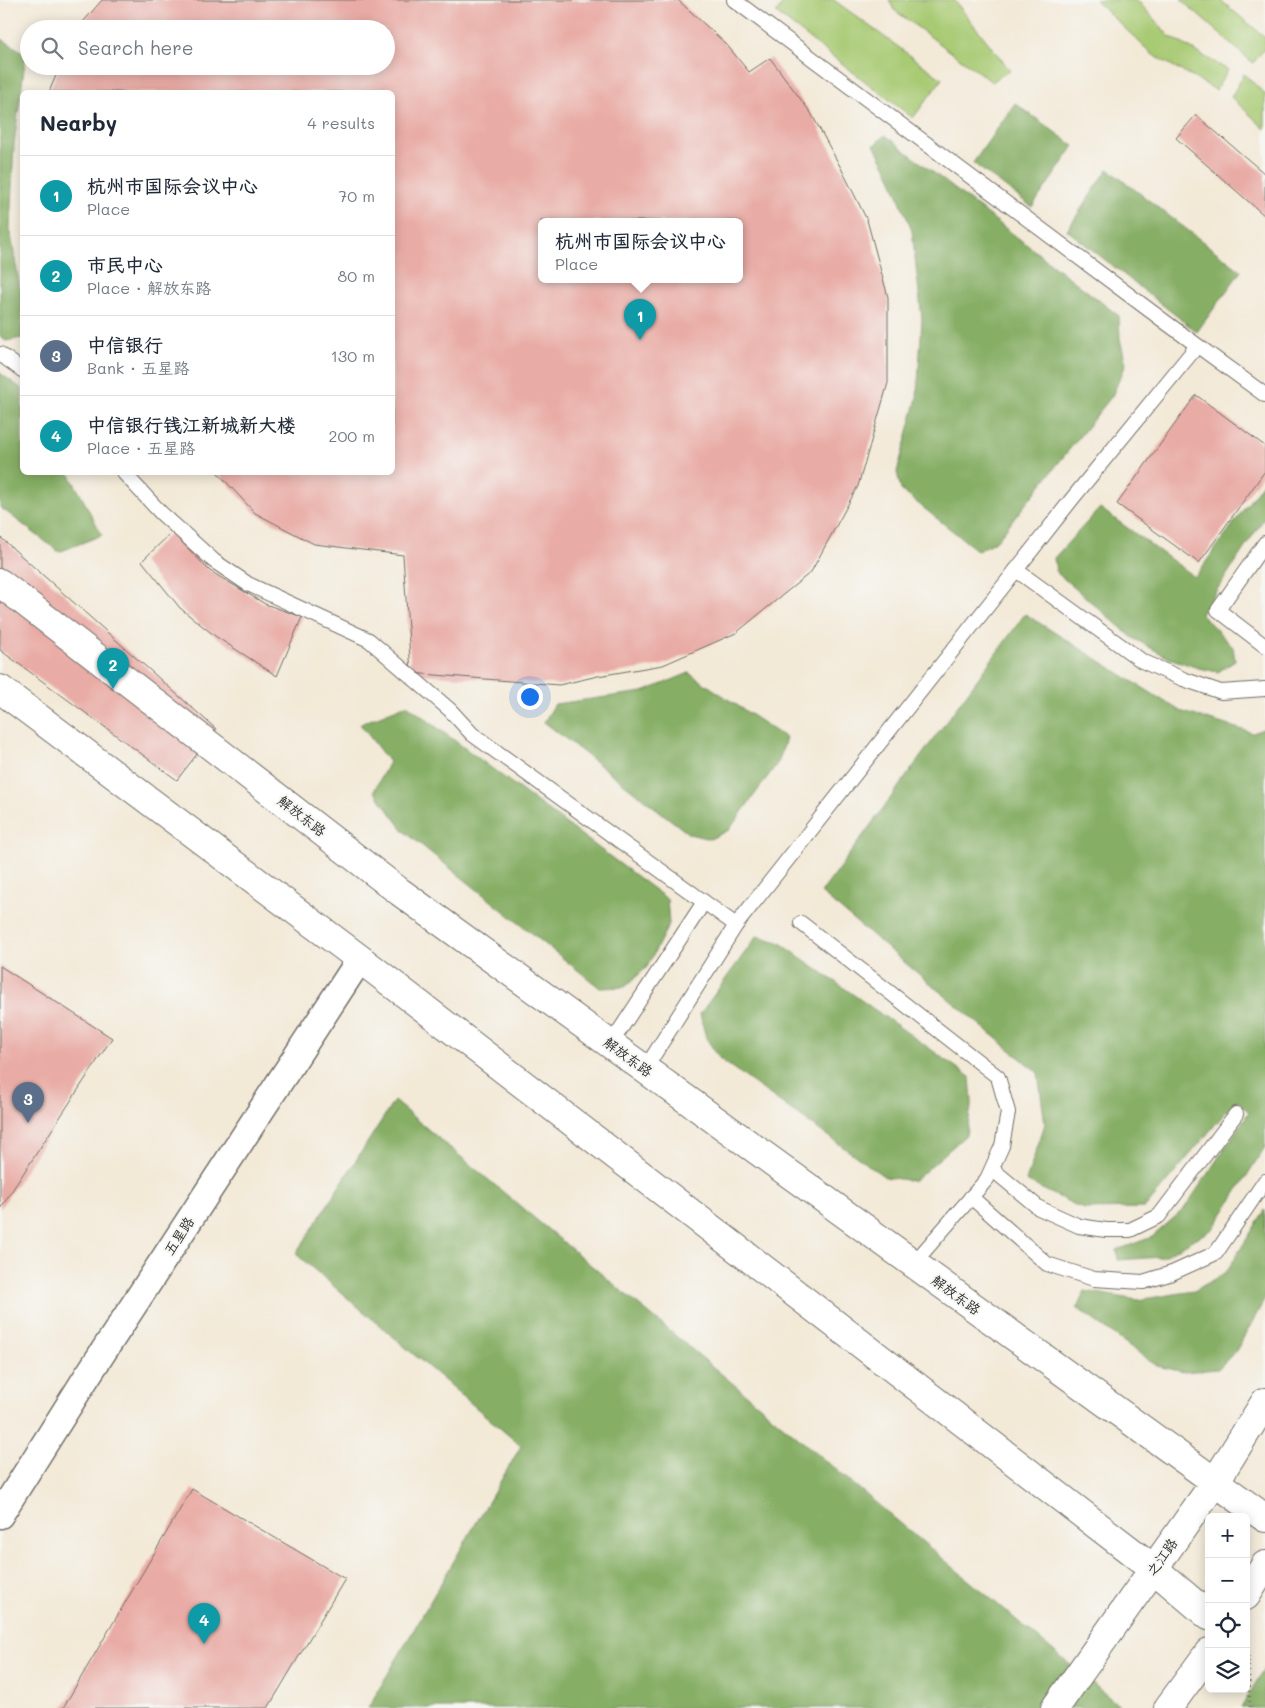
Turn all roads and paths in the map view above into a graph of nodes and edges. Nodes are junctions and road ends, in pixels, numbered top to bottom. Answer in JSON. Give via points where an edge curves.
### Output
{"nodes":[{"id":1,"x":734,"y":0,"type":"edge"},
{"id":2,"x":1197,"y":346,"type":"junction"},
{"id":3,"x":0,"y":354,"type":"edge"},
{"id":4,"x":20,"y":369,"type":"edge"},
{"id":5,"x":1265,"y":395,"type":"edge"},
{"id":6,"x":125,"y":475,"type":"edge"},
{"id":7,"x":1265,"y":543,"type":"edge"},
{"id":8,"x":1016,"y":570,"type":"junction"},
{"id":9,"x":0,"y":583,"type":"edge"},
{"id":10,"x":1265,"y":646,"type":"edge"},
{"id":11,"x":0,"y":689,"type":"edge"},
{"id":12,"x":1265,"y":690,"type":"edge"},
{"id":13,"x":704,"y":902,"type":"junction"},
{"id":14,"x":802,"y":922,"type":"dead end"},
{"id":15,"x":736,"y":925,"type":"junction"},
{"id":16,"x":360,"y":959,"type":"junction"},
{"id":17,"x":610,"y":1045,"type":"junction"},
{"id":18,"x":645,"y":1069,"type":"junction"},
{"id":19,"x":1236,"y":1114,"type":"dead end"},
{"id":20,"x":992,"y":1169,"type":"junction"},
{"id":21,"x":1265,"y":1181,"type":"edge"},
{"id":22,"x":971,"y":1197,"type":"junction"},
{"id":23,"x":913,"y":1264,"type":"junction"},
{"id":24,"x":1265,"y":1402,"type":"edge"},
{"id":25,"x":1214,"y":1482,"type":"junction"},
{"id":26,"x":0,"y":1515,"type":"edge"},
{"id":27,"x":1265,"y":1518,"type":"edge"},
{"id":28,"x":1265,"y":1565,"type":"edge"},
{"id":29,"x":1154,"y":1569,"type":"junction"},
{"id":30,"x":1265,"y":1593,"type":"edge"},
{"id":31,"x":1246,"y":1603,"type":"edge"},
{"id":32,"x":1248,"y":1603,"type":"edge"},
{"id":33,"x":1205,"y":1613,"type":"edge"},
{"id":34,"x":1248,"y":1648,"type":"edge"},
{"id":35,"x":1205,"y":1657,"type":"edge"},
{"id":36,"x":1055,"y":1708,"type":"edge"},
{"id":37,"x":1168,"y":1708,"type":"edge"},
{"id":38,"x":1250,"y":1708,"type":"edge"}],
"edges":[{"from":1,"to":2,"type":"lane"},
{"from":2,"to":5,"type":"lane"},
{"from":2,"to":8,"type":"lane"},
{"from":3,"to":4,"type":"lane"},
{"from":6,"to":13,"type":"lane","via":[[214,561],[248,584],[369,640],[450,710],[472,734]]},
{"from":7,"to":10,"type":"lane","via":[[1218,610]]},
{"from":8,"to":12,"type":"lane","via":[[1142,661],[1221,692]]},
{"from":8,"to":15,"type":"lane"},
{"from":9,"to":17,"type":"main road","name":"解放东路","via":[[400,892]]},
{"from":11,"to":16,"type":"main road"},
{"from":13,"to":15,"type":"lane"},
{"from":13,"to":17,"type":"lane"},
{"from":14,"to":20,"type":"lane","via":[[998,1077],[1008,1112],[1002,1146]]},
{"from":15,"to":18,"type":"lane"},
{"from":16,"to":26,"type":"street","name":"五星路"},
{"from":16,"to":29,"type":"main road"},
{"from":17,"to":18,"type":"main road","name":"解放东路"},
{"from":18,"to":23,"type":"main road","name":"解放东路"},
{"from":19,"to":20,"type":"lane","via":[[1159,1216],[1130,1230],[1079,1226],[1039,1208]]},
{"from":20,"to":22,"type":"lane"},
{"from":21,"to":22,"type":"lane","via":[[1216,1253],[1143,1282],[1094,1279],[1047,1264]]},
{"from":22,"to":23,"type":"lane"},
{"from":23,"to":25,"type":"main road","name":"解放东路"},
{"from":24,"to":25,"type":"main road","name":"之江路"},
{"from":25,"to":27,"type":"main road","name":"解放东路"},
{"from":25,"to":29,"type":"main road","name":"之江路"},
{"from":28,"to":31,"type":"main road"},
{"from":29,"to":33,"type":"main road"},
{"from":29,"to":36,"type":"main road","name":"之江路"},
{"from":30,"to":32,"type":"lane"},
{"from":34,"to":38,"type":"path"},
{"from":35,"to":37,"type":"main road"}]}
